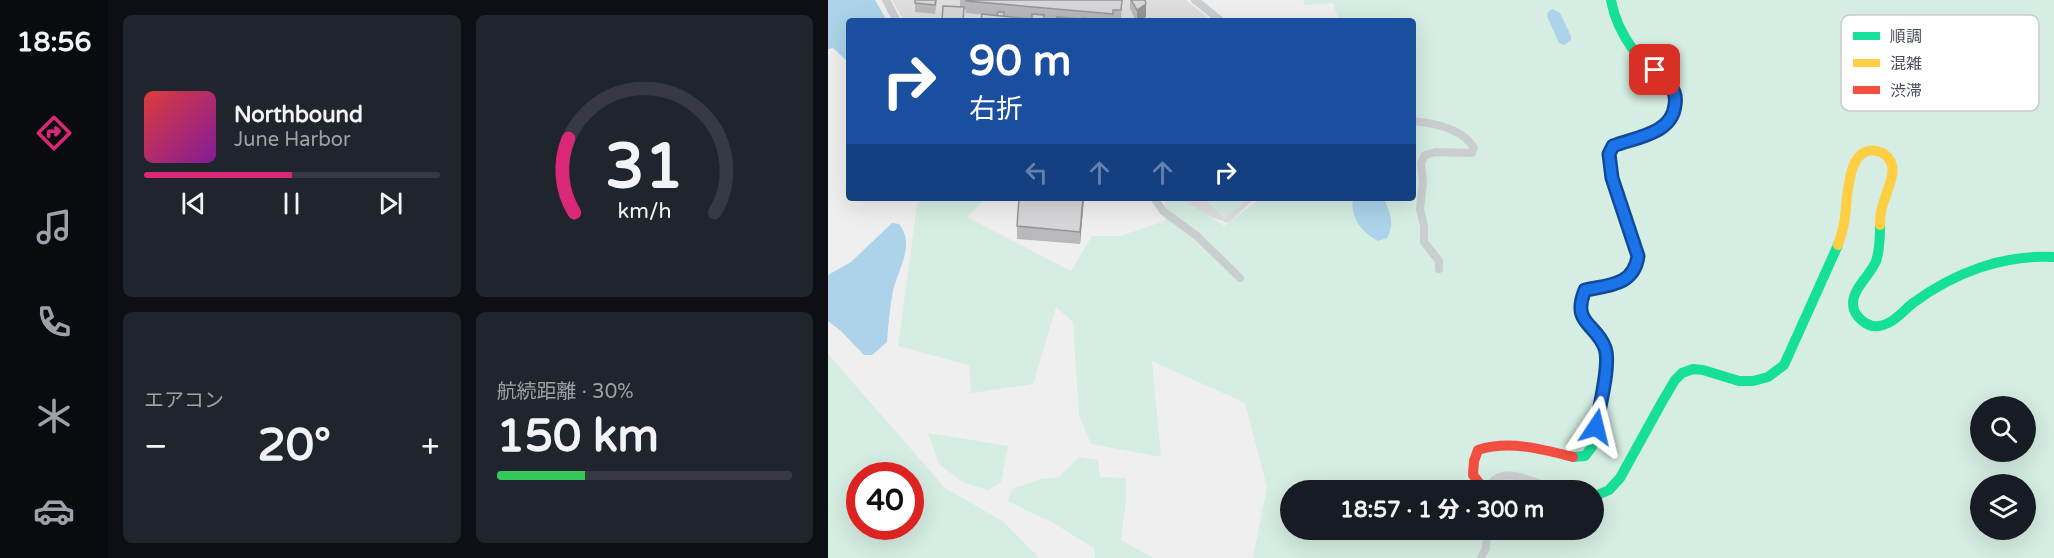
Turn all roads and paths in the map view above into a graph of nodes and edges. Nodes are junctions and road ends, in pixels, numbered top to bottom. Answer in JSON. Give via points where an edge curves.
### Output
{"nodes":[{"id":1,"x":886,"y":0,"type":"edge"},
{"id":2,"x":1195,"y":0,"type":"edge"},
{"id":3,"x":1611,"y":0,"type":"edge"},
{"id":4,"x":895,"y":18,"type":"edge"},
{"id":5,"x":1217,"y":18,"type":"edge"},
{"id":6,"x":1416,"y":121,"type":"edge"},
{"id":7,"x":1156,"y":201,"type":"edge"},
{"id":8,"x":2054,"y":256,"type":"edge"},
{"id":9,"x":1439,"y":269,"type":"dead end"},
{"id":10,"x":1240,"y":278,"type":"dead end"},
{"id":11,"x":1477,"y":480,"type":"edge"},
{"id":12,"x":1493,"y":480,"type":"edge"},
{"id":13,"x":1531,"y":480,"type":"edge"},
{"id":14,"x":1604,"y":492,"type":"edge"},
{"id":15,"x":1486,"y":540,"type":"edge"},
{"id":16,"x":1481,"y":558,"type":"edge"}],
"edges":[{"from":1,"to":4,"type":"street"},
{"from":2,"to":5,"type":"street"},
{"from":3,"to":11,"type":"street","via":[[1621,30],[1634,51],[1672,87],[1676,98],[1667,125],[1613,146],[1609,154],[1612,178],[1638,256],[1629,277],[1585,290],[1581,301],[1582,319],[1605,345],[1608,357],[1592,447],[1585,456],[1574,457],[1505,445],[1486,446],[1478,450],[1474,461],[1473,475]]},
{"from":6,"to":9,"type":"street","via":[[1458,133],[1474,148],[1472,153],[1425,155],[1421,163],[1424,242],[1439,261]]},
{"from":7,"to":10,"type":"street"},
{"from":8,"to":14,"type":"street","via":[[2004,261],[1962,275],[1916,300],[1882,325],[1864,322],[1855,314],[1853,302],[1878,256],[1882,207],[1893,168],[1881,151],[1863,153],[1853,166],[1841,236],[1784,364],[1760,381],[1730,379],[1690,368],[1679,374],[1621,477]]},
{"from":12,"to":13,"type":"street","via":[[1504,475]]},
{"from":15,"to":16,"type":"street"}]}
